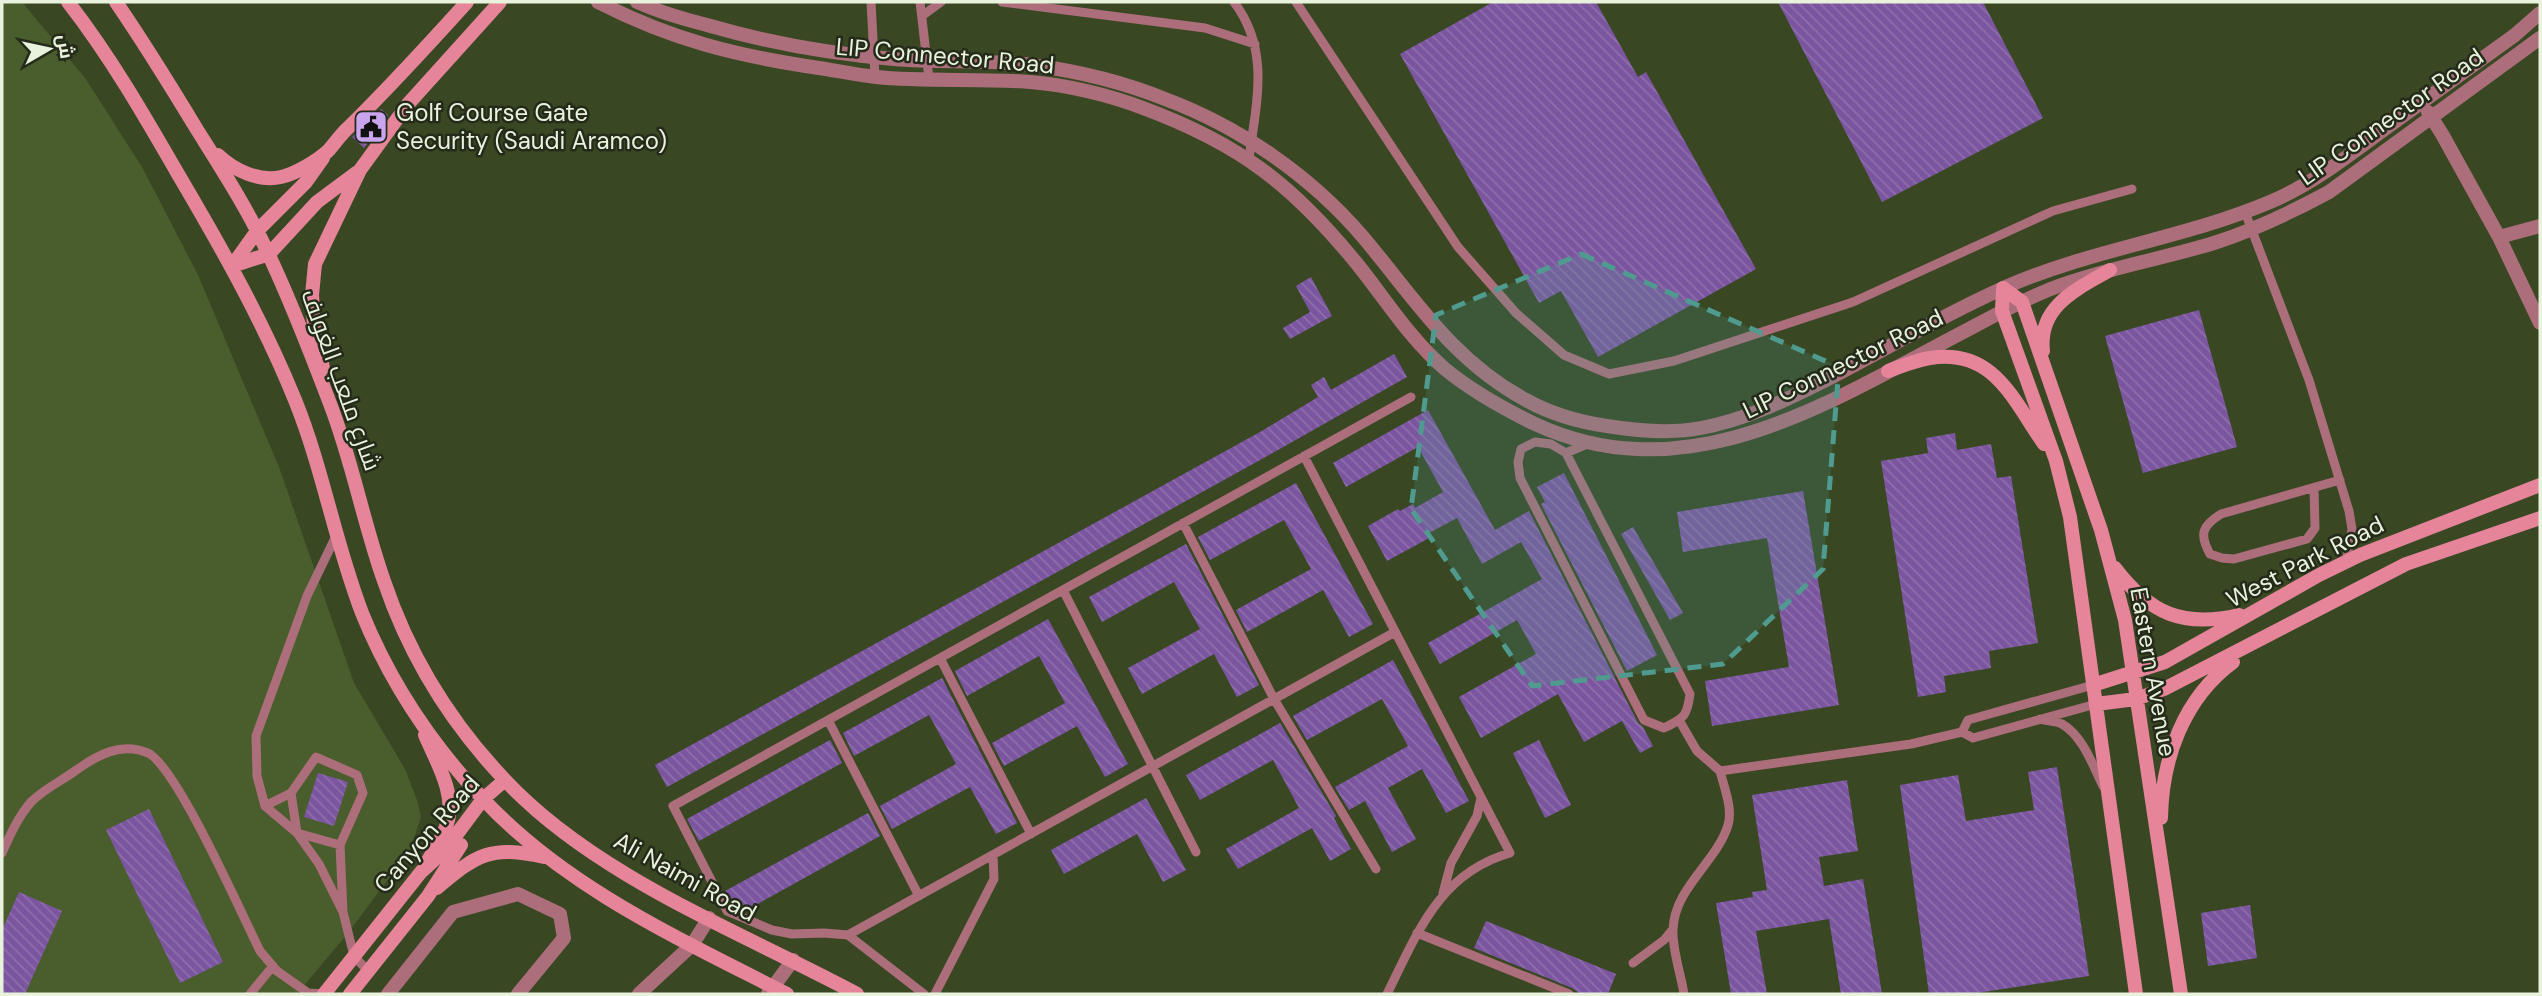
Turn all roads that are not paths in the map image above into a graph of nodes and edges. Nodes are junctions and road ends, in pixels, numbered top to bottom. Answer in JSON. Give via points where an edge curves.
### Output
{"nodes":[{"id":1,"x":68,"y":2,"type":"edge"},
{"id":2,"x":116,"y":2,"type":"edge"},
{"id":3,"x":467,"y":2,"type":"edge"},
{"id":4,"x":500,"y":2,"type":"edge"},
{"id":5,"x":598,"y":2,"type":"edge"},
{"id":6,"x":637,"y":2,"type":"edge"},
{"id":7,"x":871,"y":2,"type":"edge"},
{"id":8,"x":920,"y":2,"type":"edge"},
{"id":9,"x":941,"y":2,"type":"edge"},
{"id":10,"x":1002,"y":2,"type":"edge"},
{"id":11,"x":1234,"y":2,"type":"edge"},
{"id":12,"x":1296,"y":2,"type":"edge"},
{"id":13,"x":2540,"y":13,"type":"edge"},
{"id":14,"x":922,"y":16,"type":"junction"},
{"id":15,"x":2540,"y":38,"type":"edge"},
{"id":16,"x":1255,"y":44,"type":"junction"},
{"id":17,"x":874,"y":57,"type":"junction"},
{"id":18,"x":927,"y":60,"type":"junction"},
{"id":19,"x":875,"y":77,"type":"junction"},
{"id":20,"x":929,"y":79,"type":"junction"},
{"id":21,"x":2421,"y":103,"type":"junction"},
{"id":22,"x":2432,"y":118,"type":"junction"},
{"id":23,"x":1251,"y":142,"type":"junction"},
{"id":24,"x":206,"y":145,"type":"junction"},
{"id":25,"x":327,"y":151,"type":"junction"},
{"id":26,"x":1249,"y":159,"type":"junction"},
{"id":27,"x":359,"y":170,"type":"junction"},
{"id":28,"x":2132,"y":188,"type":"dead end"},
{"id":29,"x":2245,"y":212,"type":"junction"},
{"id":30,"x":2540,"y":226,"type":"edge"},
{"id":31,"x":2251,"y":230,"type":"junction"},
{"id":32,"x":257,"y":231,"type":"junction"},
{"id":33,"x":2498,"y":237,"type":"junction"},
{"id":34,"x":269,"y":254,"type":"junction"},
{"id":35,"x":232,"y":266,"type":"junction"},
{"id":36,"x":2110,"y":270,"type":"junction"},
{"id":37,"x":2003,"y":288,"type":"junction"},
{"id":38,"x":2022,"y":302,"type":"junction"},
{"id":39,"x":2002,"y":312,"type":"junction"},
{"id":40,"x":2540,"y":323,"type":"edge"},
{"id":41,"x":2044,"y":366,"type":"junction"},
{"id":42,"x":1888,"y":370,"type":"junction"},
{"id":43,"x":1411,"y":397,"type":"dead end"},
{"id":44,"x":330,"y":404,"type":"junction"},
{"id":45,"x":1589,"y":443,"type":"junction"},
{"id":46,"x":1566,"y":453,"type":"junction"},
{"id":47,"x":1304,"y":456,"type":"junction"},
{"id":48,"x":2056,"y":461,"type":"junction"},
{"id":49,"x":2340,"y":480,"type":"junction"},
{"id":50,"x":2540,"y":485,"type":"edge"},
{"id":51,"x":2314,"y":488,"type":"junction"},
{"id":52,"x":2540,"y":518,"type":"edge"},
{"id":53,"x":1182,"y":523,"type":"junction"},
{"id":54,"x":337,"y":533,"type":"junction"},
{"id":55,"x":2110,"y":562,"type":"junction"},
{"id":56,"x":2346,"y":562,"type":"junction"},
{"id":57,"x":1063,"y":590,"type":"junction"},
{"id":58,"x":2258,"y":611,"type":"junction"},
{"id":59,"x":1395,"y":632,"type":"junction"},
{"id":60,"x":2266,"y":637,"type":"junction"},
{"id":61,"x":940,"y":658,"type":"junction"},
{"id":62,"x":2133,"y":673,"type":"junction"},
{"id":63,"x":2094,"y":685,"type":"junction"},
{"id":64,"x":1274,"y":699,"type":"junction"},
{"id":65,"x":2136,"y":699,"type":"junction"},
{"id":66,"x":2096,"y":704,"type":"junction"},
{"id":67,"x":417,"y":718,"type":"junction"},
{"id":68,"x":2038,"y":719,"type":"junction"},
{"id":69,"x":828,"y":720,"type":"junction"},
{"id":70,"x":1679,"y":720,"type":"junction"},
{"id":71,"x":1962,"y":732,"type":"junction"},
{"id":72,"x":1154,"y":766,"type":"junction"},
{"id":73,"x":1720,"y":771,"type":"junction"},
{"id":74,"x":505,"y":780,"type":"junction"},
{"id":75,"x":290,"y":793,"type":"junction"},
{"id":76,"x":2108,"y":796,"type":"junction"},
{"id":77,"x":1481,"y":798,"type":"junction"},
{"id":78,"x":486,"y":802,"type":"junction"},
{"id":79,"x":265,"y":806,"type":"junction"},
{"id":80,"x":297,"y":833,"type":"junction"},
{"id":81,"x":1031,"y":834,"type":"junction"},
{"id":82,"x":340,"y":845,"type":"junction"},
{"id":83,"x":1196,"y":852,"type":"dead end"},
{"id":84,"x":2,"y":853,"type":"edge"},
{"id":85,"x":993,"y":855,"type":"junction"},
{"id":86,"x":546,"y":857,"type":"junction"},
{"id":87,"x":2160,"y":858,"type":"junction"},
{"id":88,"x":1376,"y":869,"type":"dead end"},
{"id":89,"x":421,"y":872,"type":"junction"},
{"id":90,"x":1443,"y":894,"type":"junction"},
{"id":91,"x":428,"y":896,"type":"junction"},
{"id":92,"x":919,"y":896,"type":"junction"},
{"id":93,"x":343,"y":912,"type":"junction"},
{"id":94,"x":709,"y":918,"type":"junction"},
{"id":95,"x":1673,"y":929,"type":"junction"},
{"id":96,"x":1417,"y":933,"type":"junction"},
{"id":97,"x":848,"y":935,"type":"junction"},
{"id":98,"x":692,"y":945,"type":"junction"},
{"id":99,"x":354,"y":956,"type":"junction"},
{"id":100,"x":793,"y":960,"type":"junction"},
{"id":101,"x":1633,"y":963,"type":"dead end"},
{"id":102,"x":273,"y":966,"type":"junction"},
{"id":103,"x":368,"y":971,"type":"junction"},
{"id":104,"x":777,"y":992,"type":"edge"},
{"id":105,"x":250,"y":994,"type":"edge"},
{"id":106,"x":324,"y":994,"type":"edge"},
{"id":107,"x":349,"y":994,"type":"edge"},
{"id":108,"x":388,"y":994,"type":"edge"},
{"id":109,"x":518,"y":994,"type":"edge"},
{"id":110,"x":639,"y":994,"type":"edge"},
{"id":111,"x":856,"y":994,"type":"edge"},
{"id":112,"x":924,"y":994,"type":"edge"},
{"id":113,"x":935,"y":994,"type":"edge"},
{"id":114,"x":1387,"y":994,"type":"edge"},
{"id":115,"x":1569,"y":994,"type":"edge"},
{"id":116,"x":1684,"y":994,"type":"edge"},
{"id":117,"x":2136,"y":994,"type":"edge"},
{"id":118,"x":2181,"y":994,"type":"edge"}],
"edges":[{"from":1,"to":35,"type":"main road","name":"شارع ملعب الغولف","via":[[133,98]]},
{"from":2,"to":24,"type":"main road","name":"شارع ملعب الغولف"},
{"from":3,"to":25,"type":"main road"},
{"from":4,"to":27,"type":"main road","via":[[408,104]]},
{"from":5,"to":19,"type":"street","name":"LIP Connector Road","via":[[700,45]]},
{"from":6,"to":17,"type":"street","name":"LIP Connector Road","via":[[773,43]]},
{"from":7,"to":17,"type":"lane"},
{"from":8,"to":14,"type":"lane"},
{"from":9,"to":14,"type":"lane"},
{"from":10,"to":16,"type":"lane","via":[[1205,28]]},
{"from":11,"to":16,"type":"lane","via":[[1245,16]]},
{"from":12,"to":28,"type":"lane","via":[[1458,247],[1516,313],[1564,355],[1609,374],[1674,361],[1853,302],[2053,211]]},
{"from":13,"to":21,"type":"street","name":"LIP Connector Road"},
{"from":14,"to":18,"type":"lane"},
{"from":15,"to":22,"type":"street","name":"LIP Connector Road"},
{"from":16,"to":23,"type":"lane","via":[[1260,68]]},
{"from":17,"to":18,"type":"street","name":"LIP Connector Road"},
{"from":17,"to":19,"type":"lane"},
{"from":18,"to":20,"type":"lane"},
{"from":18,"to":23,"type":"street","name":"LIP Connector Road","via":[[1031,65],[1124,84],[1171,100]]},
{"from":19,"to":20,"type":"street","name":"LIP Connector Road"},
{"from":20,"to":26,"type":"street","name":"LIP Connector Road","via":[[1036,82],[1101,96],[1181,122]]},
{"from":21,"to":22,"type":"street"},
{"from":21,"to":29,"type":"street","name":"LIP Connector Road","via":[[2311,181]]},
{"from":22,"to":31,"type":"street","name":"LIP Connector Road","via":[[2329,192]]},
{"from":22,"to":33,"type":"street"},
{"from":23,"to":26,"type":"lane"},
{"from":23,"to":37,"type":"street","name":"LIP Connector Road","via":[[1296,172],[1335,207],[1436,329],[1472,365],[1535,405],[1595,425],[1667,431],[1738,419],[1813,386]]},
{"from":24,"to":25,"type":"main road","via":[[225,163],[268,178],[292,173]]},
{"from":24,"to":32,"type":"main road","name":"شارع ملعب الغولف"},
{"from":25,"to":32,"type":"main road","via":[[306,181]]},
{"from":26,"to":45,"type":"street","name":"LIP Connector Road","via":[[1324,224],[1441,366],[1512,412]]},
{"from":27,"to":34,"type":"main road","via":[[317,202]]},
{"from":27,"to":44,"type":"main road","via":[[315,264],[314,327]]},
{"from":29,"to":31,"type":"lane"},
{"from":29,"to":37,"type":"street","name":"LIP Connector Road","via":[[2058,265]]},
{"from":30,"to":33,"type":"street"},
{"from":31,"to":36,"type":"street","name":"LIP Connector Road"},
{"from":31,"to":49,"type":"lane","via":[[2309,380]]},
{"from":32,"to":34,"type":"main road","name":"شارع ملعب الغولف"},
{"from":32,"to":35,"type":"main road"},
{"from":33,"to":40,"type":"street"},
{"from":34,"to":35,"type":"main road"},
{"from":34,"to":44,"type":"main road","name":"شارع ملعب الغولف"},
{"from":35,"to":54,"type":"main road","name":"شارع ملعب الغولف","via":[[294,399]]},
{"from":36,"to":38,"type":"street","name":"LIP Connector Road"},
{"from":36,"to":41,"type":"main road","name":"Eastern Avenue","via":[[2064,296],[2056,306],[2043,329]]},
{"from":37,"to":38,"type":"main road"},
{"from":37,"to":39,"type":"main road"},
{"from":38,"to":39,"type":"street","name":"LIP Connector Road"},
{"from":38,"to":41,"type":"main road","name":"Eastern Avenue"},
{"from":39,"to":42,"type":"street","name":"LIP Connector Road"},
{"from":39,"to":48,"type":"main road"},
{"from":41,"to":55,"type":"main road","name":"Eastern Avenue"},
{"from":42,"to":45,"type":"street","name":"LIP Connector Road","via":[[1777,425],[1740,438],[1668,450]]},
{"from":42,"to":48,"type":"main road","via":[[1929,358],[1972,359],[1998,379]]},
{"from":43,"to":47,"type":"lane"},
{"from":44,"to":74,"type":"main road","name":"شارع ملعب الغولف","via":[[403,629],[426,677]]},
{"from":45,"to":46,"type":"lane"},
{"from":46,"to":70,"type":"lane","via":[[1690,694],[1688,710]]},
{"from":46,"to":70,"type":"lane","via":[[1535,442],[1521,449],[1520,478],[1644,720],[1664,728]]},
{"from":47,"to":53,"type":"lane"},
{"from":47,"to":59,"type":"lane"},
{"from":48,"to":63,"type":"main road","via":[[2070,517]]},
{"from":49,"to":51,"type":"lane"},
{"from":49,"to":56,"type":"lane","via":[[2352,529]]},
{"from":50,"to":56,"type":"main road","name":"West Park Road"},
{"from":51,"to":51,"type":"lane","via":[[2221,514],[2204,532],[2210,554],[2234,559],[2307,538],[2315,528]]},
{"from":52,"to":60,"type":"main road","name":"West Park Road","via":[[2406,564]]},
{"from":53,"to":57,"type":"lane"},
{"from":53,"to":64,"type":"lane"},
{"from":54,"to":67,"type":"main road","name":"شارع ملعب الغولف","via":[[362,612]]},
{"from":54,"to":79,"type":"lane","via":[[307,596],[256,736],[257,776]]},
{"from":55,"to":58,"type":"main road","via":[[2148,604],[2187,620],[2214,621]]},
{"from":55,"to":62,"type":"main road","name":"Eastern Avenue"},
{"from":56,"to":58,"type":"main road","name":"West Park Road"},
{"from":57,"to":61,"type":"lane"},
{"from":57,"to":72,"type":"lane"},
{"from":58,"to":62,"type":"main road","name":"West Park Road","via":[[2165,662]]},
{"from":59,"to":64,"type":"lane"},
{"from":59,"to":77,"type":"lane"},
{"from":60,"to":65,"type":"main road","name":"West Park Road"},
{"from":60,"to":87,"type":"main road","via":[[2214,676],[2185,719],[2173,747],[2161,802]]},
{"from":61,"to":69,"type":"lane"},
{"from":61,"to":81,"type":"lane"},
{"from":62,"to":63,"type":"main road","name":"West Park Road"},
{"from":62,"to":65,"type":"main road","name":"Eastern Avenue"},
{"from":63,"to":66,"type":"main road"},
{"from":63,"to":71,"type":"lane","via":[[1968,720]]},
{"from":64,"to":72,"type":"lane"},
{"from":64,"to":88,"type":"lane"},
{"from":65,"to":66,"type":"main road","name":"West Park Road"},
{"from":65,"to":87,"type":"main road","name":"Eastern Avenue"},
{"from":66,"to":68,"type":"lane"},
{"from":66,"to":76,"type":"main road"},
{"from":67,"to":78,"type":"main road"},
{"from":67,"to":89,"type":"main road","via":[[444,782],[450,813]]},
{"from":68,"to":71,"type":"lane","via":[[1973,738]]},
{"from":68,"to":76,"type":"lane","via":[[2062,724],[2074,735]]},
{"from":69,"to":92,"type":"lane"},
{"from":69,"to":97,"type":"lane","via":[[673,806],[727,911],[792,934]]},
{"from":70,"to":73,"type":"lane","via":[[1697,751]]},
{"from":71,"to":73,"type":"lane","via":[[1911,744]]},
{"from":72,"to":81,"type":"lane"},
{"from":72,"to":83,"type":"lane"},
{"from":73,"to":95,"type":"lane","via":[[1729,823],[1679,903]]},
{"from":74,"to":78,"type":"main road","name":"Canyon Road"},
{"from":74,"to":94,"type":"main road","name":"Ali Naimi Road","via":[[602,859]]},
{"from":75,"to":79,"type":"lane"},
{"from":75,"to":80,"type":"lane"},
{"from":75,"to":82,"type":"lane","via":[[316,757],[357,775],[363,793]]},
{"from":76,"to":117,"type":"main road"},
{"from":77,"to":90,"type":"lane","via":[[1478,816],[1451,863]]},
{"from":77,"to":90,"type":"lane","via":[[1510,853],[1464,873]]},
{"from":78,"to":86,"type":"main road"},
{"from":78,"to":89,"type":"main road","name":"Canyon Road"},
{"from":78,"to":91,"type":"main road","name":"Canyon Road"},
{"from":79,"to":80,"type":"lane"},
{"from":80,"to":82,"type":"lane"},
{"from":80,"to":93,"type":"lane","via":[[319,863]]},
{"from":81,"to":85,"type":"lane"},
{"from":82,"to":93,"type":"lane"},
{"from":84,"to":102,"type":"lane","via":[[32,801],[96,756],[123,748],[148,754],[163,766],[184,799],[260,951]]},
{"from":85,"to":92,"type":"lane"},
{"from":85,"to":113,"type":"lane","via":[[993,879]]},
{"from":86,"to":91,"type":"main road","via":[[509,850],[479,857]]},
{"from":86,"to":98,"type":"main road","via":[[636,916]]},
{"from":87,"to":118,"type":"main road","name":"Eastern Avenue"},
{"from":89,"to":99,"type":"main road","name":"Canyon Road"},
{"from":90,"to":96,"type":"lane"},
{"from":91,"to":103,"type":"main road","name":"Canyon Road"},
{"from":92,"to":97,"type":"lane"},
{"from":93,"to":99,"type":"lane"},
{"from":94,"to":98,"type":"street"},
{"from":94,"to":100,"type":"main road","name":"Ali Naimi Road"},
{"from":95,"to":101,"type":"lane"},
{"from":95,"to":116,"type":"lane"},
{"from":96,"to":114,"type":"lane"},
{"from":96,"to":115,"type":"lane"},
{"from":97,"to":112,"type":"lane"},
{"from":98,"to":104,"type":"main road"},
{"from":98,"to":110,"type":"street"},
{"from":99,"to":103,"type":"lane"},
{"from":99,"to":106,"type":"main road","name":"Canyon Road"},
{"from":100,"to":104,"type":"street"},
{"from":100,"to":111,"type":"main road","name":"Ali Naimi Road"},
{"from":102,"to":105,"type":"lane"},
{"from":102,"to":106,"type":"lane","via":[[308,993]]},
{"from":103,"to":107,"type":"main road","name":"Canyon Road"},
{"from":108,"to":109,"type":"street","via":[[453,912],[518,894],[560,914],[564,938]]}]}
